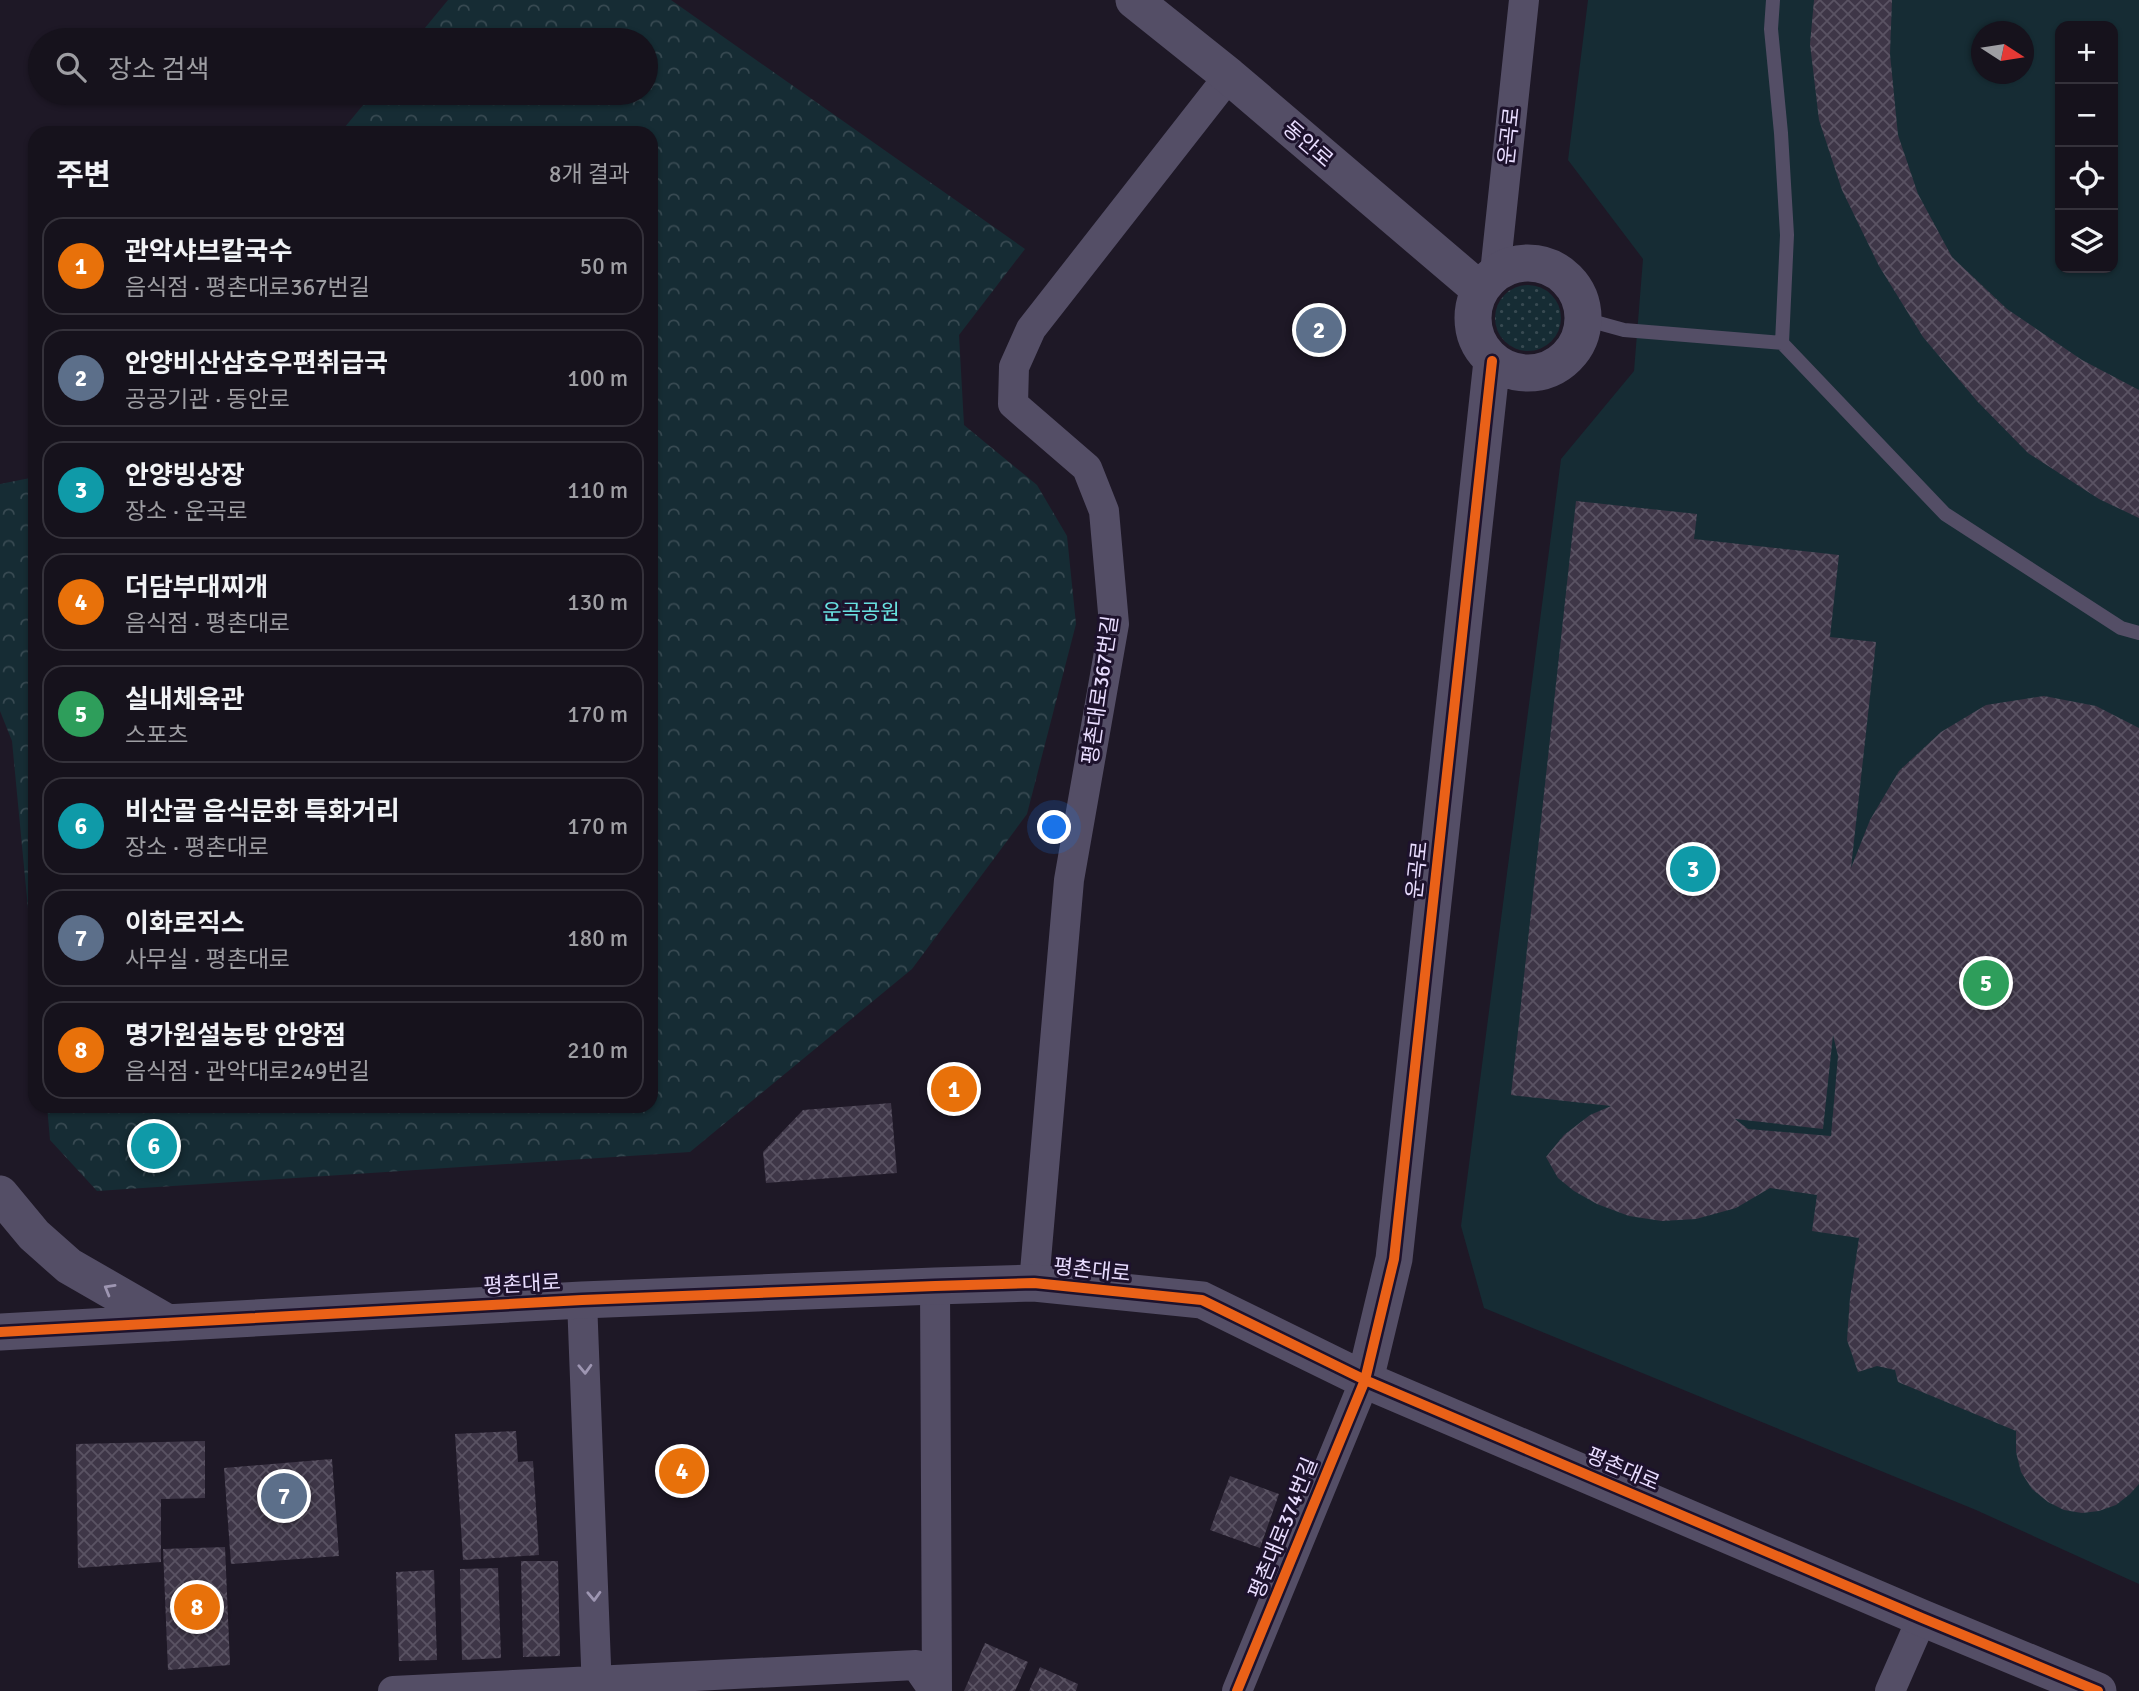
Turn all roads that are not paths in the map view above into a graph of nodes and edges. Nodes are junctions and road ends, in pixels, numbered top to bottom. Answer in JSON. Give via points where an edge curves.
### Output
{"nodes":[{"id":1,"x":1134,"y":0,"type":"edge"},
{"id":2,"x":1524,"y":0,"type":"edge"},
{"id":3,"x":1773,"y":0,"type":"edge"},
{"id":4,"x":1229,"y":76,"type":"junction"},
{"id":5,"x":1487,"y":282,"type":"junction"},
{"id":6,"x":1584,"y":318,"type":"junction"},
{"id":7,"x":1782,"y":342,"type":"junction"},
{"id":8,"x":1492,"y":361,"type":"junction"},
{"id":9,"x":2139,"y":633,"type":"edge"},
{"id":10,"x":0,"y":1194,"type":"edge"},
{"id":11,"x":1034,"y":1283,"type":"junction"},
{"id":12,"x":934,"y":1286,"type":"junction"},
{"id":13,"x":582,"y":1300,"type":"junction"},
{"id":14,"x":168,"y":1323,"type":"junction"},
{"id":15,"x":0,"y":1332,"type":"edge"},
{"id":16,"x":1365,"y":1380,"type":"junction"},
{"id":17,"x":1922,"y":1618,"type":"junction"},
{"id":18,"x":597,"y":1686,"type":"edge"},
{"id":19,"x":393,"y":1691,"type":"edge"},
{"id":20,"x":935,"y":1691,"type":"edge"},
{"id":21,"x":1237,"y":1691,"type":"edge"},
{"id":22,"x":1890,"y":1691,"type":"edge"},
{"id":23,"x":2098,"y":1691,"type":"edge"}],
"edges":[{"from":1,"to":4,"type":"street","name":"동안로"},
{"from":2,"to":5,"type":"street","name":"운곡로"},
{"from":3,"to":7,"type":"lane","via":[[1771,29],[1787,235]]},
{"from":4,"to":5,"type":"street","name":"동안로"},
{"from":4,"to":11,"type":"street","name":"평촌대로367번길","via":[[1031,329],[1014,367],[1013,404],[1087,468],[1104,511],[1114,624],[1069,880]]},
{"from":5,"to":6,"type":"street","via":[[1516,264],[1541,264],[1563,274],[1578,294]]},
{"from":5,"to":8,"type":"street","via":[[1472,315],[1476,341]]},
{"from":6,"to":7,"type":"lane","via":[[1624,330]]},
{"from":6,"to":8,"type":"street","via":[[1578,344],[1563,363],[1539,374],[1515,373]]},
{"from":7,"to":9,"type":"lane","via":[[1945,514],[2121,628]]},
{"from":8,"to":16,"type":"street","name":"운곡로","via":[[1394,1259]]},
{"from":14,"to":10,"type":"street","one_way":true,"via":[[69,1266],[34,1235]]},
{"from":11,"to":12,"type":"street","name":"평촌대로"},
{"from":11,"to":16,"type":"street","name":"평촌대로","via":[[1202,1300]]},
{"from":12,"to":13,"type":"street","name":"평촌대로"},
{"from":12,"to":20,"type":"street"},
{"from":13,"to":14,"type":"street","name":"평촌대로"},
{"from":13,"to":18,"type":"street","one_way":true},
{"from":14,"to":15,"type":"street","name":"평촌대로"},
{"from":16,"to":17,"type":"street","name":"평촌대로"},
{"from":16,"to":21,"type":"street","name":"평촌대로374번길"},
{"from":17,"to":22,"type":"street"},
{"from":17,"to":23,"type":"street","name":"평촌대로"},
{"from":18,"to":19,"type":"street"},
{"from":18,"to":20,"type":"street","via":[[916,1665]]}]}
